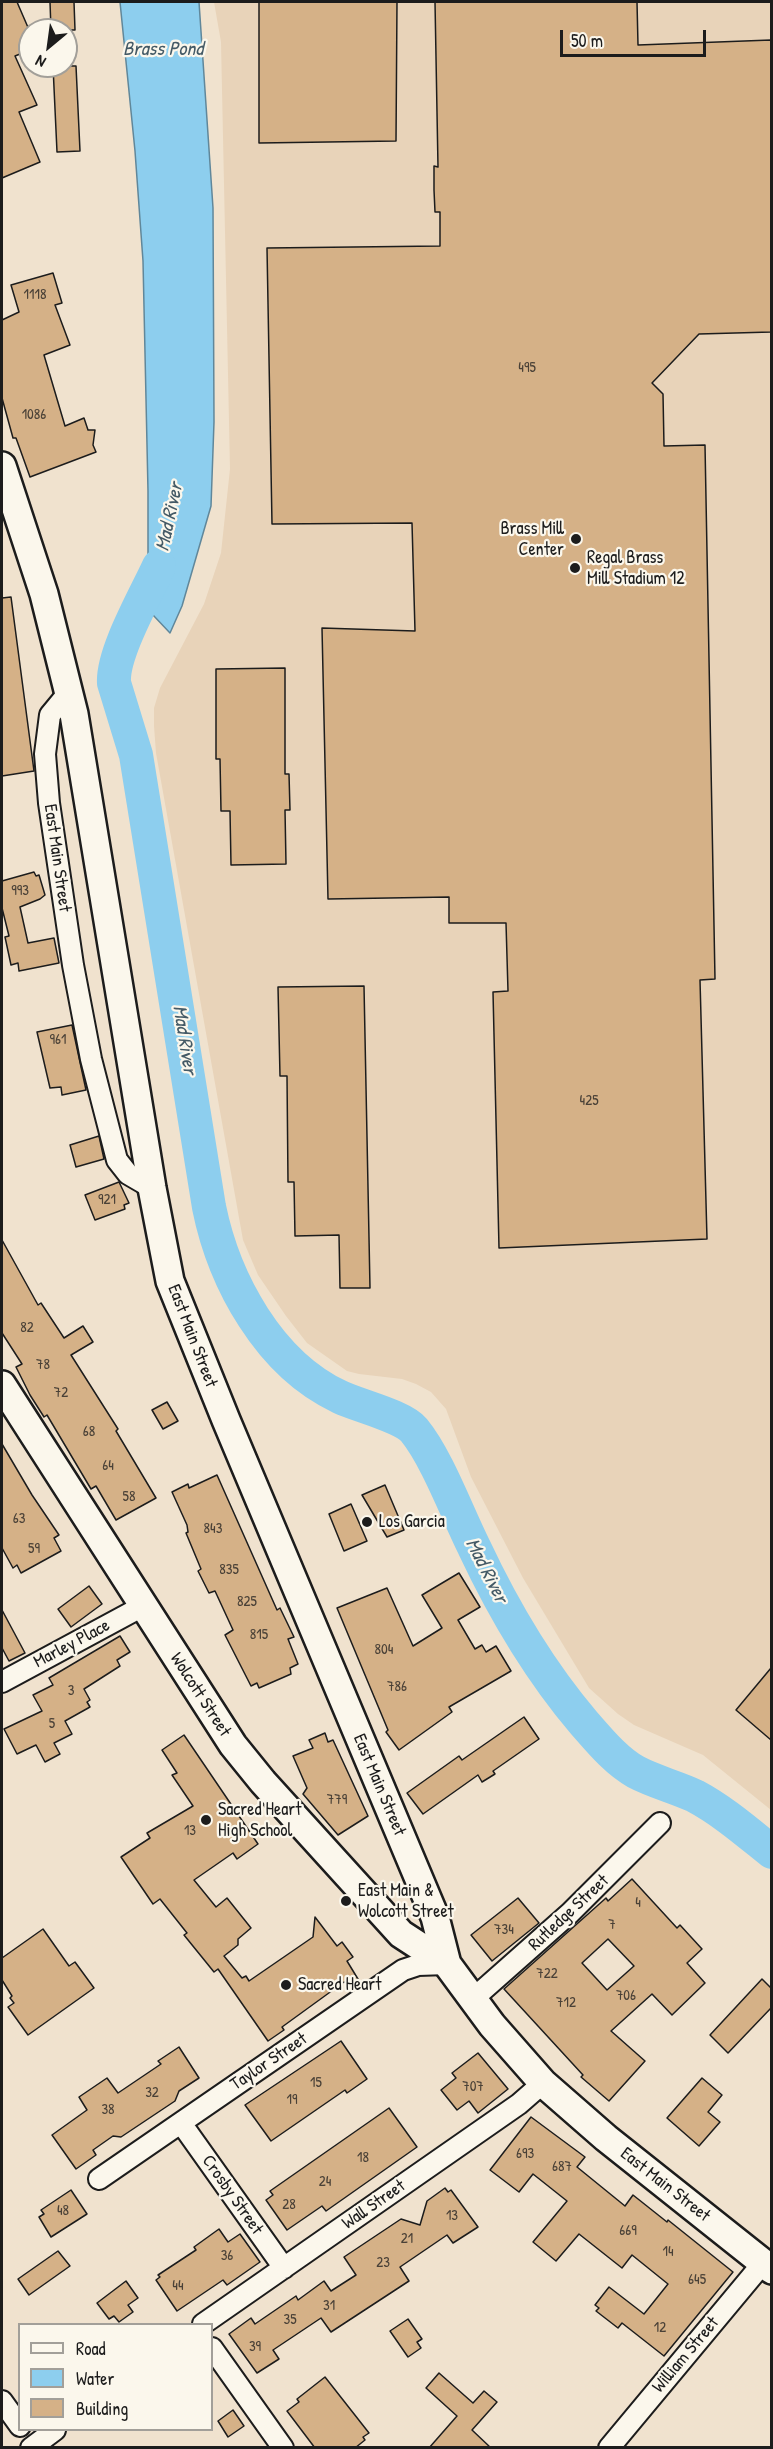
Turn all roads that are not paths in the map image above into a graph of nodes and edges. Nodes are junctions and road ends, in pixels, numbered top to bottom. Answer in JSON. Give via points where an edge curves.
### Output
{"nodes":[{"id":1,"x":2,"y":466,"type":"edge"},
{"id":2,"x":69,"y":692,"type":"junction"},
{"id":3,"x":152,"y":1188,"type":"junction"},
{"id":4,"x":2,"y":1385,"type":"edge"},
{"id":5,"x":143,"y":1606,"type":"junction"},
{"id":6,"x":2,"y":1682,"type":"edge"},
{"id":7,"x":660,"y":1823,"type":"dead end"},
{"id":8,"x":447,"y":1964,"type":"junction"},
{"id":9,"x":474,"y":1998,"type":"junction"},
{"id":10,"x":543,"y":2083,"type":"junction"},
{"id":11,"x":181,"y":2123,"type":"junction"},
{"id":12,"x":99,"y":2179,"type":"dead end"},
{"id":13,"x":767,"y":2266,"type":"edge"},
{"id":14,"x":284,"y":2268,"type":"junction"},
{"id":15,"x":206,"y":2323,"type":"edge"},
{"id":16,"x":213,"y":2349,"type":"edge"},
{"id":17,"x":2,"y":2401,"type":"edge"},
{"id":18,"x":18,"y":2423,"type":"edge"},
{"id":19,"x":54,"y":2431,"type":"edge"},
{"id":20,"x":30,"y":2443,"type":"edge"},
{"id":21,"x":283,"y":2448,"type":"edge"},
{"id":22,"x":609,"y":2448,"type":"edge"}],
"edges":[{"from":1,"to":2,"type":"main road","name":"East Main Street","via":[[44,594]]},
{"from":2,"to":3,"type":"main road","name":"East Main Street"},
{"from":2,"to":3,"type":"street","name":"East Main Street","via":[[50,715],[45,754],[73,965],[91,1059],[117,1160],[128,1174]]},
{"from":3,"to":8,"type":"main road","name":"East Main Street","via":[[166,1266],[181,1311],[435,1917]]},
{"from":4,"to":5,"type":"main road","name":"Wolcott Street"},
{"from":5,"to":6,"type":"street","name":"Marley Place"},
{"from":5,"to":8,"type":"main road","name":"Wolcott Street","via":[[251,1769],[401,1935]]},
{"from":7,"to":9,"type":"street","name":"Rutledge Street","via":[[570,1913]]},
{"from":8,"to":9,"type":"main road","name":"East Main Street"},
{"from":8,"to":11,"type":"street","name":"Taylor Street","via":[[403,1970]]},
{"from":9,"to":10,"type":"main road","name":"East Main Street","via":[[492,2025]]},
{"from":10,"to":13,"type":"main road","name":"East Main Street"},
{"from":10,"to":14,"type":"street","name":"Wall Street","via":[[519,2104]]},
{"from":11,"to":12,"type":"street","name":"Taylor Street"},
{"from":11,"to":14,"type":"street","name":"Crosby Street"},
{"from":13,"to":22,"type":"street","name":"William Street"},
{"from":14,"to":15,"type":"street","name":"Wall Street"},
{"from":16,"to":21,"type":"street"},
{"from":17,"to":18,"type":"street"},
{"from":19,"to":20,"type":"street"}]}
